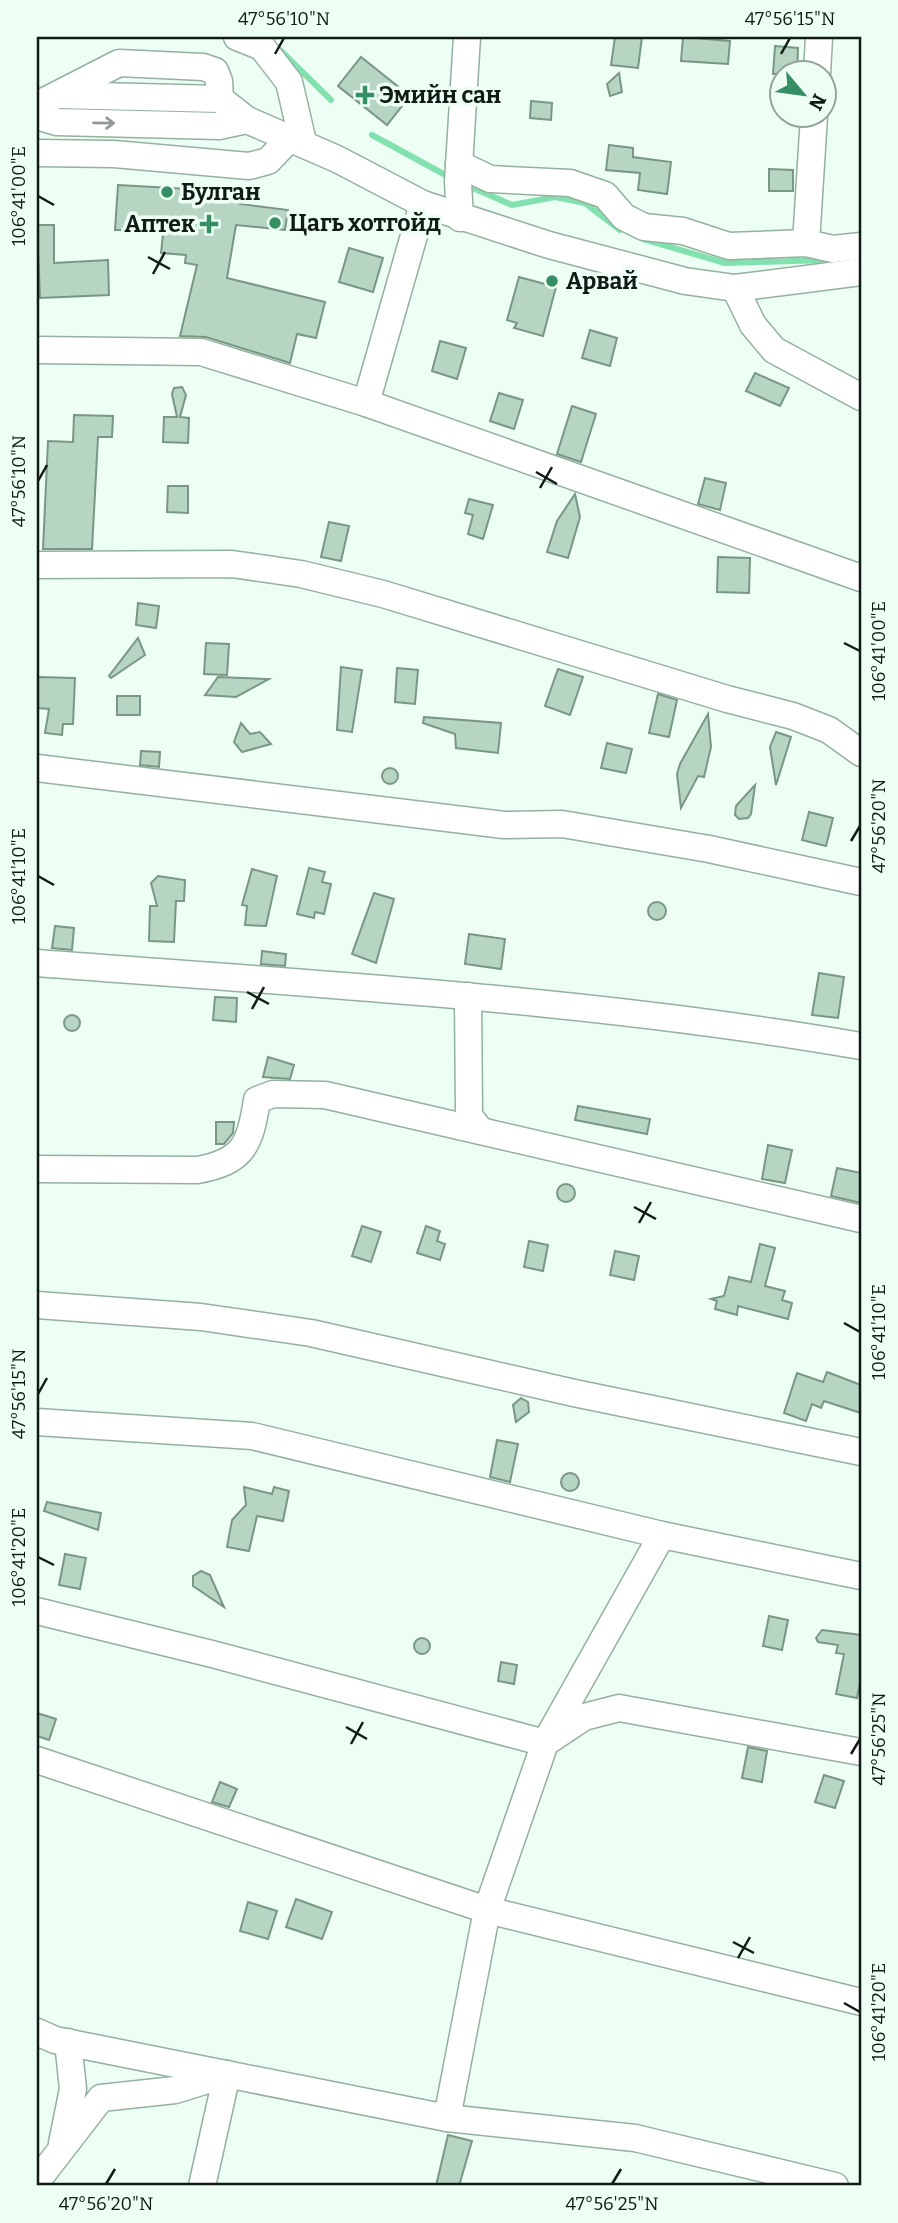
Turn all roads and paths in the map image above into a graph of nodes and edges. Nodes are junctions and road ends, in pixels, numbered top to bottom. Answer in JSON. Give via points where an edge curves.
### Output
{"nodes":[{"id":1,"x":237,"y":37,"type":"edge"},
{"id":2,"x":467,"y":37,"type":"edge"},
{"id":3,"x":819,"y":37,"type":"edge"},
{"id":4,"x":818,"y":60,"type":"edge"},
{"id":5,"x":47,"y":100,"type":"edge"},
{"id":6,"x":37,"y":116,"type":"edge"},
{"id":7,"x":247,"y":120,"type":"junction"},
{"id":8,"x":813,"y":130,"type":"edge"},
{"id":9,"x":297,"y":140,"type":"junction"},
{"id":10,"x":37,"y":153,"type":"edge"},
{"id":11,"x":459,"y":164,"type":"junction"},
{"id":12,"x":423,"y":204,"type":"junction"},
{"id":13,"x":460,"y":218,"type":"junction"},
{"id":14,"x":806,"y":243,"type":"junction"},
{"id":15,"x":861,"y":246,"type":"edge"},
{"id":16,"x":861,"y":272,"type":"edge"},
{"id":17,"x":735,"y":288,"type":"junction"},
{"id":18,"x":37,"y":350,"type":"edge"},
{"id":19,"x":861,"y":397,"type":"edge"},
{"id":20,"x":366,"y":403,"type":"junction"},
{"id":21,"x":37,"y":565,"type":"edge"},
{"id":22,"x":861,"y":578,"type":"edge"},
{"id":23,"x":861,"y":754,"type":"edge"},
{"id":24,"x":37,"y":768,"type":"edge"},
{"id":25,"x":861,"y":882,"type":"edge"},
{"id":26,"x":37,"y":963,"type":"edge"},
{"id":27,"x":468,"y":996,"type":"junction"},
{"id":28,"x":861,"y":1046,"type":"edge"},
{"id":29,"x":481,"y":1131,"type":"junction"},
{"id":30,"x":37,"y":1169,"type":"edge"},
{"id":31,"x":861,"y":1219,"type":"edge"},
{"id":32,"x":37,"y":1305,"type":"edge"},
{"id":33,"x":37,"y":1422,"type":"edge"},
{"id":34,"x":861,"y":1452,"type":"edge"},
{"id":35,"x":662,"y":1535,"type":"junction"},
{"id":36,"x":861,"y":1576,"type":"edge"},
{"id":37,"x":37,"y":1611,"type":"edge"},
{"id":38,"x":545,"y":1743,"type":"junction"},
{"id":39,"x":861,"y":1752,"type":"edge"},
{"id":40,"x":37,"y":1760,"type":"edge"},
{"id":41,"x":487,"y":1910,"type":"junction"},
{"id":42,"x":861,"y":2002,"type":"edge"},
{"id":43,"x":37,"y":2032,"type":"edge"},
{"id":44,"x":68,"y":2042,"type":"junction"},
{"id":45,"x":226,"y":2074,"type":"junction"},
{"id":46,"x":447,"y":2118,"type":"junction"},
{"id":47,"x":61,"y":2148,"type":"junction"},
{"id":48,"x":37,"y":2181,"type":"edge"},
{"id":49,"x":53,"y":2186,"type":"edge"},
{"id":50,"x":202,"y":2186,"type":"edge"},
{"id":51,"x":835,"y":2186,"type":"edge"}],
"edges":[{"from":1,"to":9,"type":"street","via":[[262,47],[289,82]]},
{"from":2,"to":11,"type":"street"},
{"from":3,"to":4,"type":"street"},
{"from":5,"to":7,"type":"street","via":[[220,99]]},
{"from":6,"to":7,"type":"street","one_way":true,"via":[[57,122],[219,126]]},
{"from":7,"to":9,"type":"street"},
{"from":8,"to":14,"type":"street"},
{"from":9,"to":10,"type":"street","via":[[268,161],[249,166]]},
{"from":9,"to":12,"type":"street"},
{"from":11,"to":13,"type":"street"},
{"from":11,"to":14,"type":"street","via":[[490,179],[570,183],[605,195],[624,217],[644,227],[683,231],[729,246]]},
{"from":12,"to":13,"type":"street"},
{"from":12,"to":20,"type":"street"},
{"from":13,"to":17,"type":"street","via":[[673,278]]},
{"from":14,"to":15,"type":"street","via":[[833,249]]},
{"from":16,"to":17,"type":"street"},
{"from":17,"to":19,"type":"street","via":[[753,325],[775,350]]},
{"from":18,"to":20,"type":"street","via":[[201,352]]},
{"from":20,"to":22,"type":"street"},
{"from":21,"to":23,"type":"street","via":[[232,564],[301,574],[383,594],[793,716],[829,730]]},
{"from":24,"to":25,"type":"street","via":[[504,825],[562,824]]},
{"from":26,"to":27,"type":"street"},
{"from":27,"to":28,"type":"street","via":[[777,1031]]},
{"from":27,"to":29,"type":"street","via":[[469,1116]]},
{"from":29,"to":30,"type":"street","via":[[324,1095],[273,1094],[257,1100],[252,1133],[240,1153],[223,1166]]},
{"from":29,"to":31,"type":"street"},
{"from":32,"to":34,"type":"street","via":[[201,1317],[311,1333]]},
{"from":33,"to":35,"type":"street","via":[[252,1436]]},
{"from":35,"to":36,"type":"street"},
{"from":35,"to":38,"type":"street"},
{"from":37,"to":38,"type":"street"},
{"from":38,"to":39,"type":"street","via":[[584,1717],[618,1708]]},
{"from":38,"to":41,"type":"street"},
{"from":40,"to":41,"type":"street"},
{"from":41,"to":42,"type":"street"},
{"from":41,"to":46,"type":"street"},
{"from":43,"to":44,"type":"street"},
{"from":44,"to":45,"type":"street"},
{"from":44,"to":47,"type":"street","via":[[73,2089]]},
{"from":45,"to":46,"type":"street"},
{"from":45,"to":47,"type":"street","via":[[175,2090],[101,2098]]},
{"from":45,"to":50,"type":"street"},
{"from":46,"to":51,"type":"street","via":[[635,2138]]},
{"from":47,"to":48,"type":"street"},
{"from":47,"to":49,"type":"street"}]}
